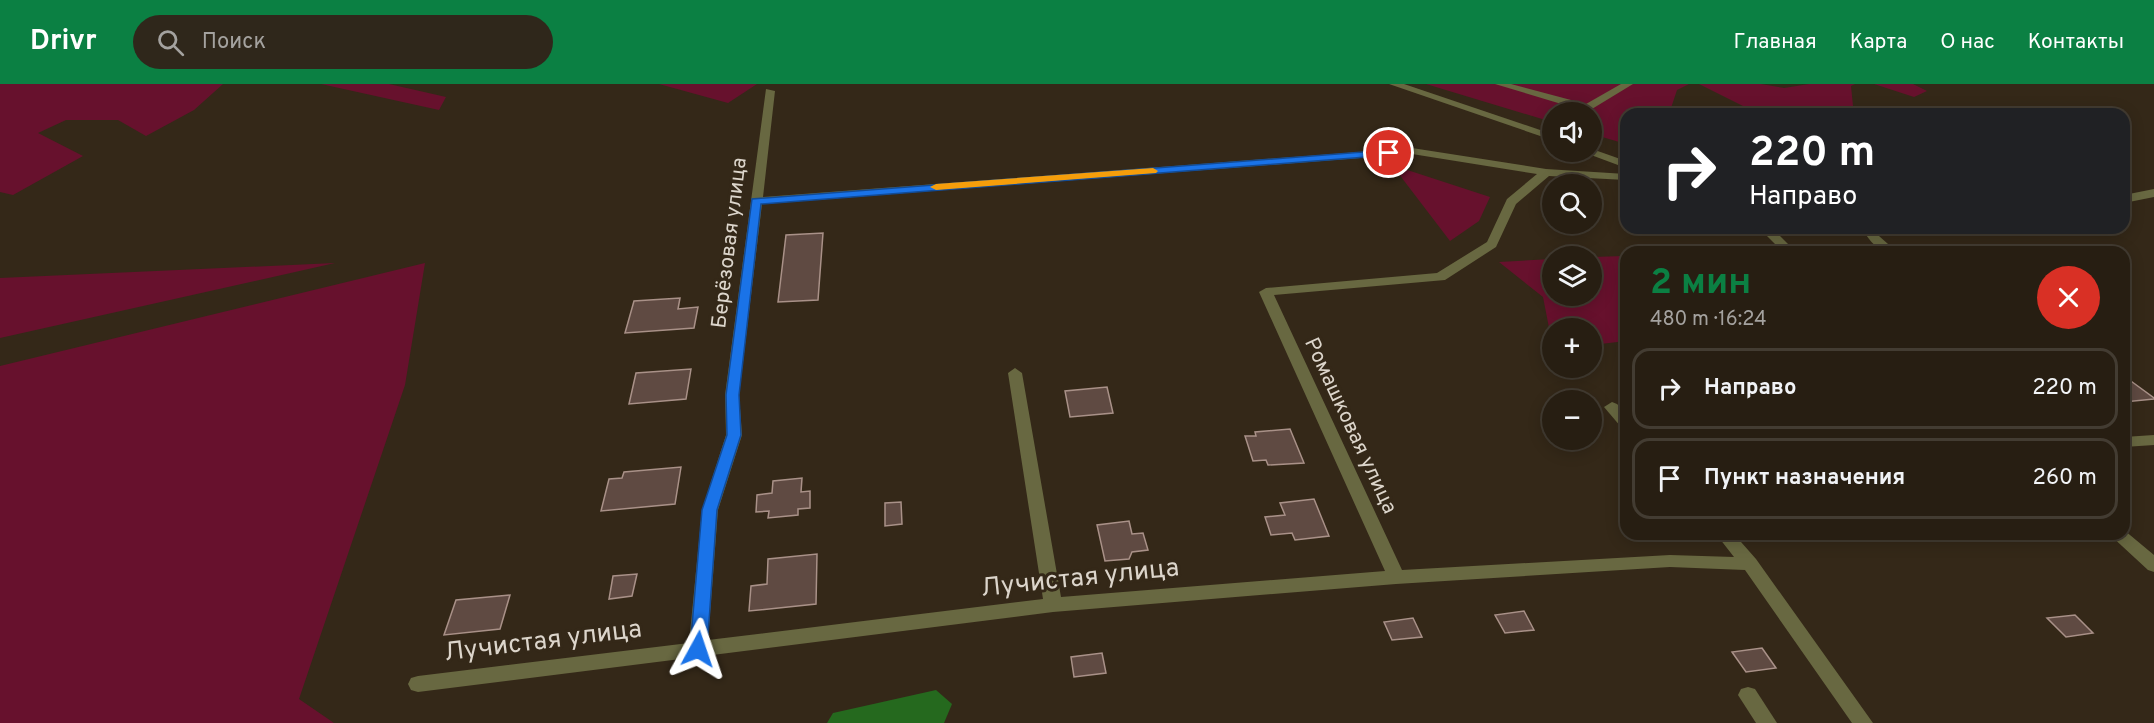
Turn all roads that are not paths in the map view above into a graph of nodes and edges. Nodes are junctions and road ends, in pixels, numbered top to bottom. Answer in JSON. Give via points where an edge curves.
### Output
{"nodes":[{"id":1,"x":1394,"y":84,"type":"edge"},
{"id":2,"x":1500,"y":84,"type":"edge"},
{"id":3,"x":1628,"y":84,"type":"edge"},
{"id":4,"x":770,"y":91,"type":"dead end"},
{"id":5,"x":1558,"y":102,"type":"edge"},
{"id":6,"x":1598,"y":102,"type":"edge"},
{"id":7,"x":1542,"y":130,"type":"edge"},
{"id":8,"x":1602,"y":157,"type":"edge"},
{"id":9,"x":1620,"y":163,"type":"edge"},
{"id":10,"x":1546,"y":172,"type":"junction"},
{"id":11,"x":1620,"y":177,"type":"edge"},
{"id":12,"x":2154,"y":193,"type":"edge"},
{"id":13,"x":2130,"y":198,"type":"edge"},
{"id":14,"x":756,"y":201,"type":"junction"},
{"id":15,"x":1771,"y":234,"type":"edge"},
{"id":16,"x":1872,"y":234,"type":"edge"},
{"id":17,"x":1784,"y":246,"type":"edge"},
{"id":18,"x":1884,"y":246,"type":"edge"},
{"id":19,"x":1015,"y":373,"type":"dead end"},
{"id":20,"x":1612,"y":407,"type":"dead end"},
{"id":21,"x":1620,"y":416,"type":"edge"},
{"id":22,"x":2130,"y":440,"type":"edge"},
{"id":23,"x":2154,"y":440,"type":"edge"},
{"id":24,"x":1729,"y":540,"type":"edge"},
{"id":25,"x":2124,"y":540,"type":"edge"},
{"id":26,"x":1750,"y":564,"type":"junction"},
{"id":27,"x":2154,"y":565,"type":"edge"},
{"id":28,"x":1396,"y":577,"type":"junction"},
{"id":29,"x":1053,"y":605,"type":"junction"},
{"id":30,"x":698,"y":649,"type":"junction"},
{"id":31,"x":417,"y":684,"type":"dead end"},
{"id":32,"x":1748,"y":695,"type":"dead end"},
{"id":33,"x":1767,"y":723,"type":"edge"},
{"id":34,"x":1863,"y":723,"type":"edge"}],
"edges":[{"from":1,"to":7,"type":"street"},
{"from":2,"to":5,"type":"street"},
{"from":3,"to":6,"type":"street"},
{"from":4,"to":14,"type":"street","name":"Берёзовая улица"},
{"from":8,"to":9,"type":"street"},
{"from":10,"to":11,"type":"street"},
{"from":10,"to":14,"type":"street","via":[[1412,151]]},
{"from":10,"to":28,"type":"street","name":"Ромашковая улица","via":[[1511,202],[1492,244],[1440,277],[1266,292]]},
{"from":12,"to":13,"type":"street"},
{"from":14,"to":30,"type":"street","name":"Берёзовая улица","via":[[732,395],[734,435],[710,510]]},
{"from":15,"to":17,"type":"street"},
{"from":16,"to":18,"type":"street"},
{"from":19,"to":29,"type":"street"},
{"from":20,"to":21,"type":"street"},
{"from":22,"to":23,"type":"street"},
{"from":24,"to":26,"type":"street"},
{"from":25,"to":27,"type":"street"},
{"from":26,"to":28,"type":"street","name":"Лучистая улица","via":[[1670,561]]},
{"from":26,"to":34,"type":"street"},
{"from":28,"to":29,"type":"street","name":"Лучистая улица"},
{"from":29,"to":30,"type":"street","name":"Лучистая улица"},
{"from":30,"to":31,"type":"street","name":"Лучистая улица"},
{"from":32,"to":33,"type":"street"}]}
